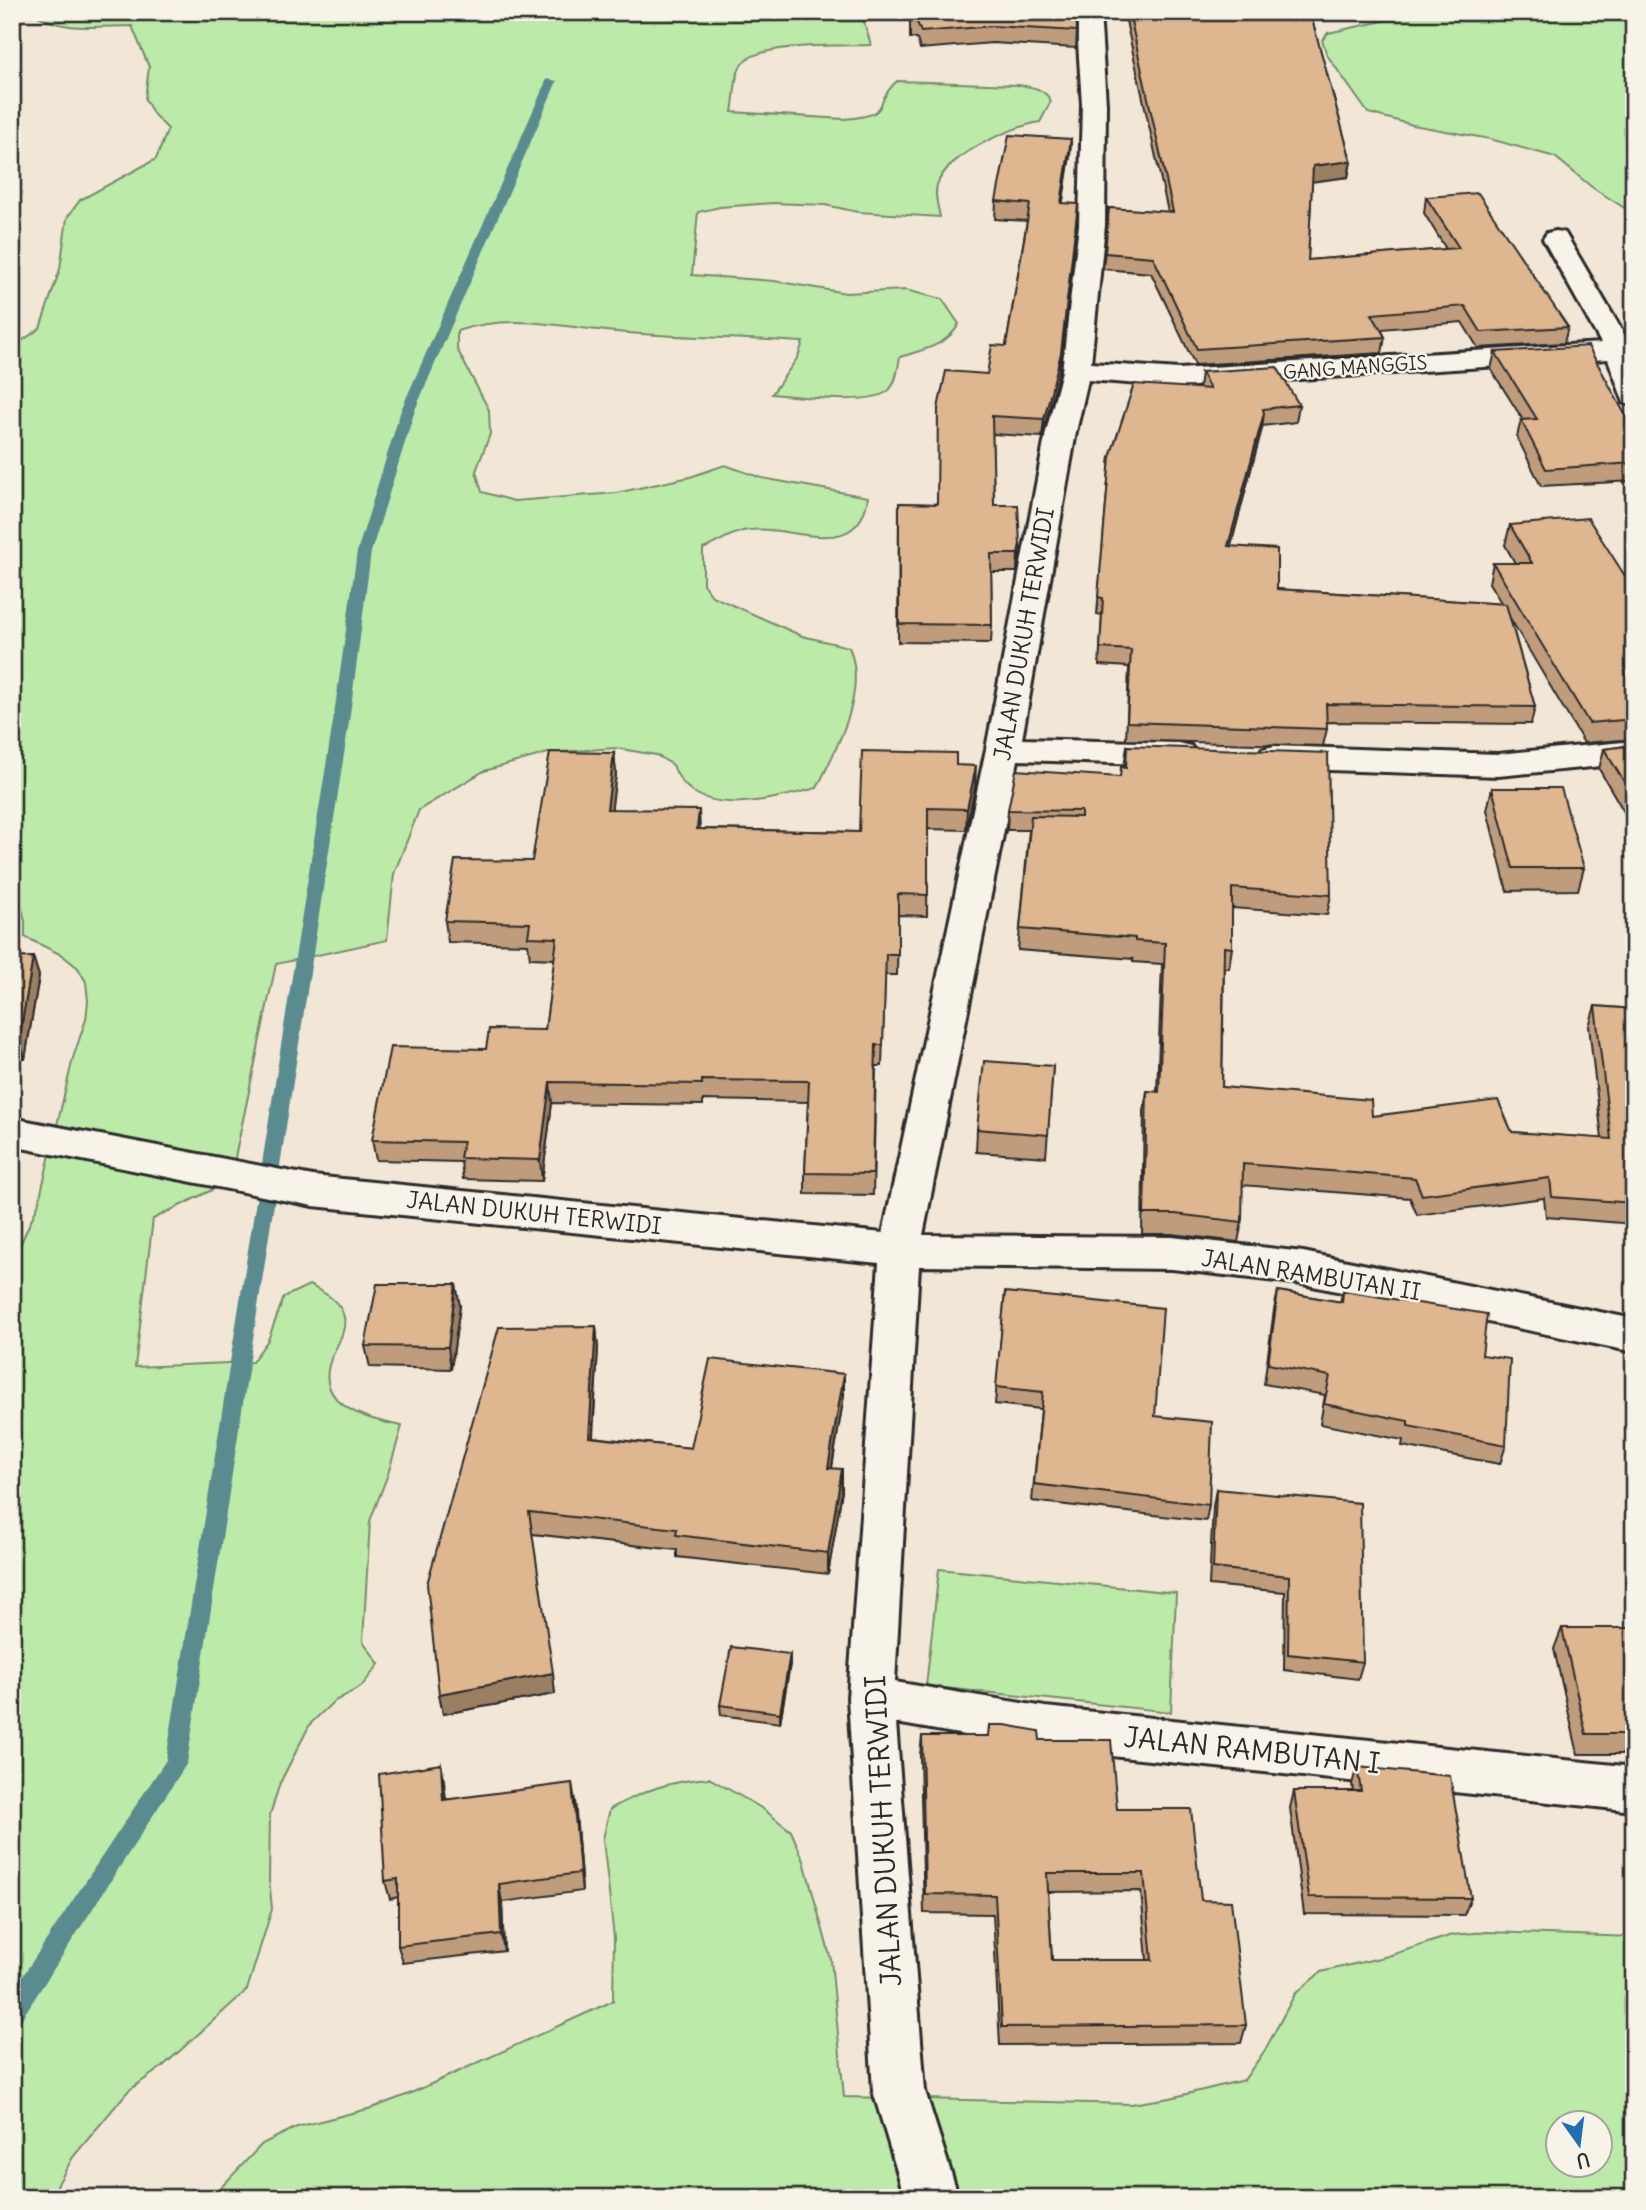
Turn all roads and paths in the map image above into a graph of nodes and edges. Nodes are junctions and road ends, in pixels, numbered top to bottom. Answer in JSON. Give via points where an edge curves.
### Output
{"nodes":[{"id":1,"x":1088,"y":12,"type":"edge"},
{"id":2,"x":1556,"y":239,"type":"dead end"},
{"id":3,"x":1627,"y":349,"type":"edge"},
{"id":4,"x":1076,"y":371,"type":"junction"},
{"id":5,"x":1634,"y":397,"type":"edge"},
{"id":6,"x":1003,"y":748,"type":"junction"},
{"id":7,"x":1634,"y":752,"type":"edge"},
{"id":8,"x":12,"y":1132,"type":"edge"},
{"id":9,"x":900,"y":1250,"type":"junction"},
{"id":10,"x":1634,"y":1336,"type":"edge"},
{"id":11,"x":871,"y":1698,"type":"junction"},
{"id":12,"x":1634,"y":1789,"type":"edge"},
{"id":13,"x":932,"y":2198,"type":"edge"}],
"edges":[{"from":1,"to":4,"type":"street","name":"JALAN DUKUH TERWIDI","via":[[1094,104],[1092,225]]},
{"from":2,"to":3,"type":"street"},
{"from":3,"to":4,"type":"street","name":"GANG MANGGIS","via":[[1179,378]]},
{"from":3,"to":5,"type":"street"},
{"from":4,"to":6,"type":"street","name":"JALAN DUKUH TERWIDI"},
{"from":6,"to":7,"type":"street","via":[[1498,765]]},
{"from":6,"to":9,"type":"street","name":"JALAN DUKUH TERWIDI"},
{"from":8,"to":9,"type":"street","name":"JALAN DUKUH TERWIDI","via":[[313,1191]]},
{"from":9,"to":10,"type":"street","name":"JALAN RAMBUTAN II","via":[[1172,1253],[1303,1268]]},
{"from":9,"to":11,"type":"street","name":"JALAN DUKUH TERWIDI"},
{"from":11,"to":12,"type":"street","name":"JALAN RAMBUTAN I","via":[[1045,1728]]},
{"from":11,"to":13,"type":"street","name":"JALAN DUKUH TERWIDI","via":[[900,2091]]}]}
